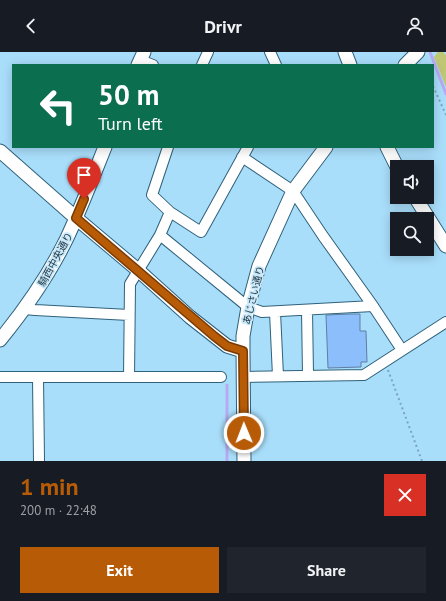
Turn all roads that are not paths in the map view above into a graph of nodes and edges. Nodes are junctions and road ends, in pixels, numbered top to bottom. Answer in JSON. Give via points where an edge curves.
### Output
{"nodes":[{"id":1,"x":208,"y":52,"type":"edge"},
{"id":2,"x":270,"y":52,"type":"edge"},
{"id":3,"x":345,"y":52,"type":"edge"},
{"id":4,"x":418,"y":52,"type":"edge"},
{"id":5,"x":141,"y":59,"type":"edge"},
{"id":6,"x":151,"y":64,"type":"edge"},
{"id":7,"x":202,"y":64,"type":"edge"},
{"id":8,"x":276,"y":64,"type":"edge"},
{"id":9,"x":350,"y":64,"type":"edge"},
{"id":10,"x":406,"y":64,"type":"edge"},
{"id":11,"x":105,"y":148,"type":"edge"},
{"id":12,"x":168,"y":148,"type":"edge"},
{"id":13,"x":247,"y":148,"type":"edge"},
{"id":14,"x":325,"y":148,"type":"edge"},
{"id":15,"x":388,"y":148,"type":"edge"},
{"id":16,"x":0,"y":151,"type":"edge"},
{"id":17,"x":242,"y":157,"type":"junction"},
{"id":18,"x":394,"y":160,"type":"edge"},
{"id":19,"x":293,"y":191,"type":"junction"},
{"id":20,"x":419,"y":204,"type":"edge"},
{"id":21,"x":170,"y":212,"type":"junction"},
{"id":22,"x":76,"y":218,"type":"junction"},
{"id":23,"x":160,"y":235,"type":"junction"},
{"id":24,"x":446,"y":246,"type":"edge"},
{"id":25,"x":139,"y":271,"type":"junction"},
{"id":26,"x":373,"y":306,"type":"junction"},
{"id":27,"x":248,"y":308,"type":"junction"},
{"id":28,"x":25,"y":309,"type":"junction"},
{"id":29,"x":307,"y":310,"type":"junction"},
{"id":30,"x":275,"y":312,"type":"junction"},
{"id":31,"x":129,"y":314,"type":"junction"},
{"id":32,"x":446,"y":322,"type":"edge"},
{"id":33,"x":0,"y":340,"type":"edge"},
{"id":34,"x":402,"y":350,"type":"junction"},
{"id":35,"x":243,"y":351,"type":"junction"},
{"id":36,"x":308,"y":375,"type":"junction"},
{"id":37,"x":278,"y":376,"type":"junction"},
{"id":38,"x":0,"y":377,"type":"edge"},
{"id":39,"x":38,"y":377,"type":"junction"},
{"id":40,"x":129,"y":377,"type":"junction"},
{"id":41,"x":221,"y":377,"type":"dead end"},
{"id":42,"x":243,"y":377,"type":"junction"},
{"id":43,"x":39,"y":461,"type":"edge"},
{"id":44,"x":244,"y":461,"type":"edge"}],
"edges":[{"from":1,"to":7,"type":"street"},
{"from":2,"to":8,"type":"street"},
{"from":3,"to":9,"type":"street"},
{"from":4,"to":10,"type":"street"},
{"from":5,"to":6,"type":"street"},
{"from":11,"to":22,"type":"street","name":"騎西中央通り"},
{"from":12,"to":21,"type":"street","via":[[152,195]]},
{"from":13,"to":17,"type":"street"},
{"from":14,"to":19,"type":"street","name":"あじさい通り"},
{"from":15,"to":18,"type":"street"},
{"from":16,"to":22,"type":"street"},
{"from":17,"to":19,"type":"street"},
{"from":17,"to":21,"type":"street","via":[[201,232]]},
{"from":19,"to":26,"type":"street"},
{"from":19,"to":27,"type":"street","name":"あじさい通り","via":[[259,266]]},
{"from":20,"to":24,"type":"street"},
{"from":21,"to":23,"type":"street"},
{"from":22,"to":25,"type":"street"},
{"from":22,"to":28,"type":"street","name":"騎西中央通り"},
{"from":23,"to":25,"type":"street"},
{"from":23,"to":27,"type":"street"},
{"from":25,"to":31,"type":"street","via":[[130,284]]},
{"from":25,"to":35,"type":"street","via":[[214,336],[227,346]]},
{"from":26,"to":29,"type":"street"},
{"from":26,"to":34,"type":"street"},
{"from":27,"to":30,"type":"street"},
{"from":27,"to":35,"type":"street","name":"あじさい通り"},
{"from":28,"to":31,"type":"street"},
{"from":28,"to":33,"type":"street","name":"騎西中央通り"},
{"from":29,"to":30,"type":"street"},
{"from":29,"to":36,"type":"street"},
{"from":30,"to":37,"type":"street"},
{"from":31,"to":40,"type":"street"},
{"from":32,"to":34,"type":"street"},
{"from":34,"to":36,"type":"street","via":[[364,375]]},
{"from":35,"to":42,"type":"street","name":"あじさい通り"},
{"from":36,"to":37,"type":"street"},
{"from":37,"to":42,"type":"street"},
{"from":38,"to":39,"type":"street"},
{"from":39,"to":40,"type":"street"},
{"from":39,"to":43,"type":"street"},
{"from":40,"to":41,"type":"street"},
{"from":42,"to":44,"type":"street","name":"あじさい通り"}]}
